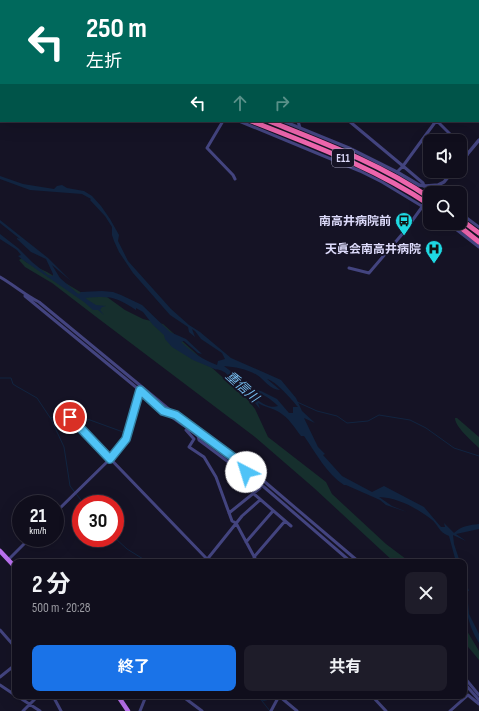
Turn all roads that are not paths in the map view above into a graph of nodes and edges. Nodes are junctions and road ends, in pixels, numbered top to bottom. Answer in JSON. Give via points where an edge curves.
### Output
{"nodes":[{"id":1,"x":222,"y":122,"type":"edge"},
{"id":2,"x":241,"y":122,"type":"edge"},
{"id":3,"x":253,"y":122,"type":"edge"},
{"id":4,"x":271,"y":122,"type":"edge"},
{"id":5,"x":285,"y":122,"type":"edge"},
{"id":6,"x":298,"y":122,"type":"edge"},
{"id":7,"x":350,"y":122,"type":"edge"},
{"id":8,"x":435,"y":122,"type":"edge"},
{"id":9,"x":437,"y":122,"type":"edge"},
{"id":10,"x":300,"y":128,"type":"junction"},
{"id":11,"x":450,"y":134,"type":"edge"},
{"id":12,"x":479,"y":140,"type":"edge"},
{"id":13,"x":467,"y":155,"type":"edge"},
{"id":14,"x":403,"y":166,"type":"junction"},
{"id":15,"x":398,"y":172,"type":"junction"},
{"id":16,"x":447,"y":178,"type":"edge"},
{"id":17,"x":235,"y":180,"type":"dead end"},
{"id":18,"x":424,"y":186,"type":"joint"},
{"id":19,"x":433,"y":186,"type":"edge"},
{"id":20,"x":423,"y":193,"type":"edge"},
{"id":21,"x":423,"y":201,"type":"edge"},
{"id":22,"x":423,"y":207,"type":"joint"},
{"id":23,"x":467,"y":218,"type":"edge"},
{"id":24,"x":467,"y":224,"type":"edge"},
{"id":25,"x":479,"y":227,"type":"edge"},
{"id":26,"x":457,"y":230,"type":"edge"},
{"id":27,"x":464,"y":230,"type":"edge"},
{"id":28,"x":479,"y":233,"type":"edge"},
{"id":29,"x":479,"y":242,"type":"edge"},
{"id":30,"x":479,"y":247,"type":"edge"},
{"id":31,"x":349,"y":268,"type":"dead end"},
{"id":32,"x":0,"y":277,"type":"edge"},
{"id":33,"x":23,"y":293,"type":"junction"},
{"id":34,"x":140,"y":390,"type":"junction"},
{"id":35,"x":163,"y":411,"type":"junction"},
{"id":36,"x":176,"y":415,"type":"junction"},
{"id":37,"x":70,"y":417,"type":"dead end"},
{"id":38,"x":182,"y":424,"type":"junction"},
{"id":39,"x":110,"y":459,"type":"junction"},
{"id":40,"x":237,"y":460,"type":"junction"},
{"id":41,"x":246,"y":472,"type":"junction"},
{"id":42,"x":254,"y":494,"type":"junction"},
{"id":43,"x":260,"y":500,"type":"junction"},
{"id":44,"x":64,"y":504,"type":"edge"},
{"id":45,"x":273,"y":510,"type":"junction"},
{"id":46,"x":230,"y":513,"type":"junction"},
{"id":47,"x":285,"y":521,"type":"junction"},
{"id":48,"x":236,"y":523,"type":"junction"},
{"id":49,"x":291,"y":526,"type":"dead end"},
{"id":50,"x":246,"y":542,"type":"junction"},
{"id":51,"x":21,"y":547,"type":"edge"},
{"id":52,"x":0,"y":551,"type":"edge"},
{"id":53,"x":254,"y":557,"type":"joint"},
{"id":54,"x":207,"y":558,"type":"joint"},
{"id":55,"x":348,"y":559,"type":"edge"},
{"id":56,"x":355,"y":559,"type":"edge"},
{"id":57,"x":8,"y":560,"type":"junction"},
{"id":58,"x":12,"y":564,"type":"edge"},
{"id":59,"x":0,"y":630,"type":"edge"},
{"id":60,"x":12,"y":644,"type":"edge"},
{"id":61,"x":12,"y":667,"type":"edge"},
{"id":62,"x":0,"y":677,"type":"edge"},
{"id":63,"x":467,"y":680,"type":"edge"},
{"id":64,"x":0,"y":685,"type":"edge"},
{"id":65,"x":467,"y":686,"type":"edge"},
{"id":66,"x":12,"y":692,"type":"edge"},
{"id":67,"x":479,"y":694,"type":"edge"},
{"id":68,"x":467,"y":696,"type":"edge"},
{"id":69,"x":22,"y":699,"type":"edge"},
{"id":70,"x":35,"y":699,"type":"edge"},
{"id":71,"x":55,"y":699,"type":"edge"},
{"id":72,"x":120,"y":699,"type":"edge"},
{"id":73,"x":145,"y":699,"type":"edge"},
{"id":74,"x":186,"y":699,"type":"edge"},
{"id":75,"x":277,"y":699,"type":"edge"},
{"id":76,"x":283,"y":699,"type":"edge"},
{"id":77,"x":375,"y":699,"type":"edge"},
{"id":78,"x":464,"y":699,"type":"edge"},
{"id":79,"x":479,"y":700,"type":"edge"},
{"id":80,"x":30,"y":704,"type":"junction"},
{"id":81,"x":479,"y":704,"type":"edge"},
{"id":82,"x":23,"y":711,"type":"edge"},
{"id":83,"x":40,"y":711,"type":"edge"},
{"id":84,"x":61,"y":711,"type":"edge"},
{"id":85,"x":128,"y":711,"type":"edge"},
{"id":86,"x":140,"y":711,"type":"edge"},
{"id":87,"x":202,"y":711,"type":"edge"},
{"id":88,"x":271,"y":711,"type":"edge"},
{"id":89,"x":297,"y":711,"type":"edge"},
{"id":90,"x":386,"y":711,"type":"edge"},
{"id":91,"x":450,"y":711,"type":"edge"}],
"edges":[{"from":1,"to":17,"type":"street","via":[[208,148]]},
{"from":2,"to":22,"type":"street","via":[[360,171]]},
{"from":3,"to":21,"type":"highway","number":"E11","bridge":true,"via":[[362,167]]},
{"from":4,"to":20,"type":"highway","number":"E11","bridge":true,"via":[[365,161]]},
{"from":5,"to":10,"type":"street"},
{"from":6,"to":10,"type":"street"},
{"from":7,"to":14,"type":"street"},
{"from":8,"to":14,"type":"street"},
{"from":9,"to":11,"type":"street"},
{"from":10,"to":15,"type":"street"},
{"from":12,"to":13,"type":"street"},
{"from":14,"to":15,"type":"street"},
{"from":14,"to":18,"type":"street"},
{"from":15,"to":18,"type":"street"},
{"from":16,"to":19,"type":"street"},
{"from":22,"to":31,"type":"street","via":[[369,273]]},
{"from":23,"to":25,"type":"street"},
{"from":24,"to":28,"type":"highway"},
{"from":26,"to":30,"type":"street"},
{"from":27,"to":29,"type":"highway"},
{"from":32,"to":33,"type":"street"},
{"from":33,"to":34,"type":"street"},
{"from":33,"to":36,"type":"street","via":[[40,302]]},
{"from":34,"to":35,"type":"street"},
{"from":34,"to":39,"type":"street","via":[[126,439]]},
{"from":35,"to":36,"type":"street"},
{"from":35,"to":38,"type":"street"},
{"from":36,"to":40,"type":"street"},
{"from":37,"to":39,"type":"street"},
{"from":38,"to":41,"type":"street","via":[[198,436],[199,440]]},
{"from":38,"to":46,"type":"street","via":[[194,439],[189,447],[204,457],[216,477]]},
{"from":39,"to":44,"type":"street"},
{"from":39,"to":54,"type":"street"},
{"from":40,"to":41,"type":"street"},
{"from":40,"to":56,"type":"street"},
{"from":41,"to":42,"type":"street","via":[[260,486]]},
{"from":41,"to":55,"type":"street"},
{"from":42,"to":43,"type":"street"},
{"from":42,"to":46,"type":"street"},
{"from":43,"to":45,"type":"street"},
{"from":43,"to":48,"type":"street"},
{"from":45,"to":47,"type":"street"},
{"from":45,"to":50,"type":"street"},
{"from":46,"to":48,"type":"street","via":[[232,521]]},
{"from":47,"to":49,"type":"street"},
{"from":47,"to":53,"type":"street"},
{"from":48,"to":50,"type":"street"},
{"from":48,"to":54,"type":"street"},
{"from":50,"to":53,"type":"street"},
{"from":51,"to":57,"type":"street"},
{"from":52,"to":57,"type":"main road"},
{"from":57,"to":58,"type":"main road"},
{"from":59,"to":60,"type":"street"},
{"from":61,"to":62,"type":"street"},
{"from":63,"to":67,"type":"street"},
{"from":64,"to":66,"type":"street"},
{"from":65,"to":79,"type":"street"},
{"from":68,"to":81,"type":"street"},
{"from":69,"to":80,"type":"street"},
{"from":70,"to":80,"type":"street"},
{"from":71,"to":84,"type":"street"},
{"from":72,"to":85,"type":"main road"},
{"from":73,"to":86,"type":"street"},
{"from":74,"to":87,"type":"street"},
{"from":75,"to":88,"type":"street"},
{"from":76,"to":89,"type":"street"},
{"from":77,"to":90,"type":"street"},
{"from":78,"to":91,"type":"street"},
{"from":80,"to":82,"type":"street"},
{"from":80,"to":83,"type":"street"}]}
